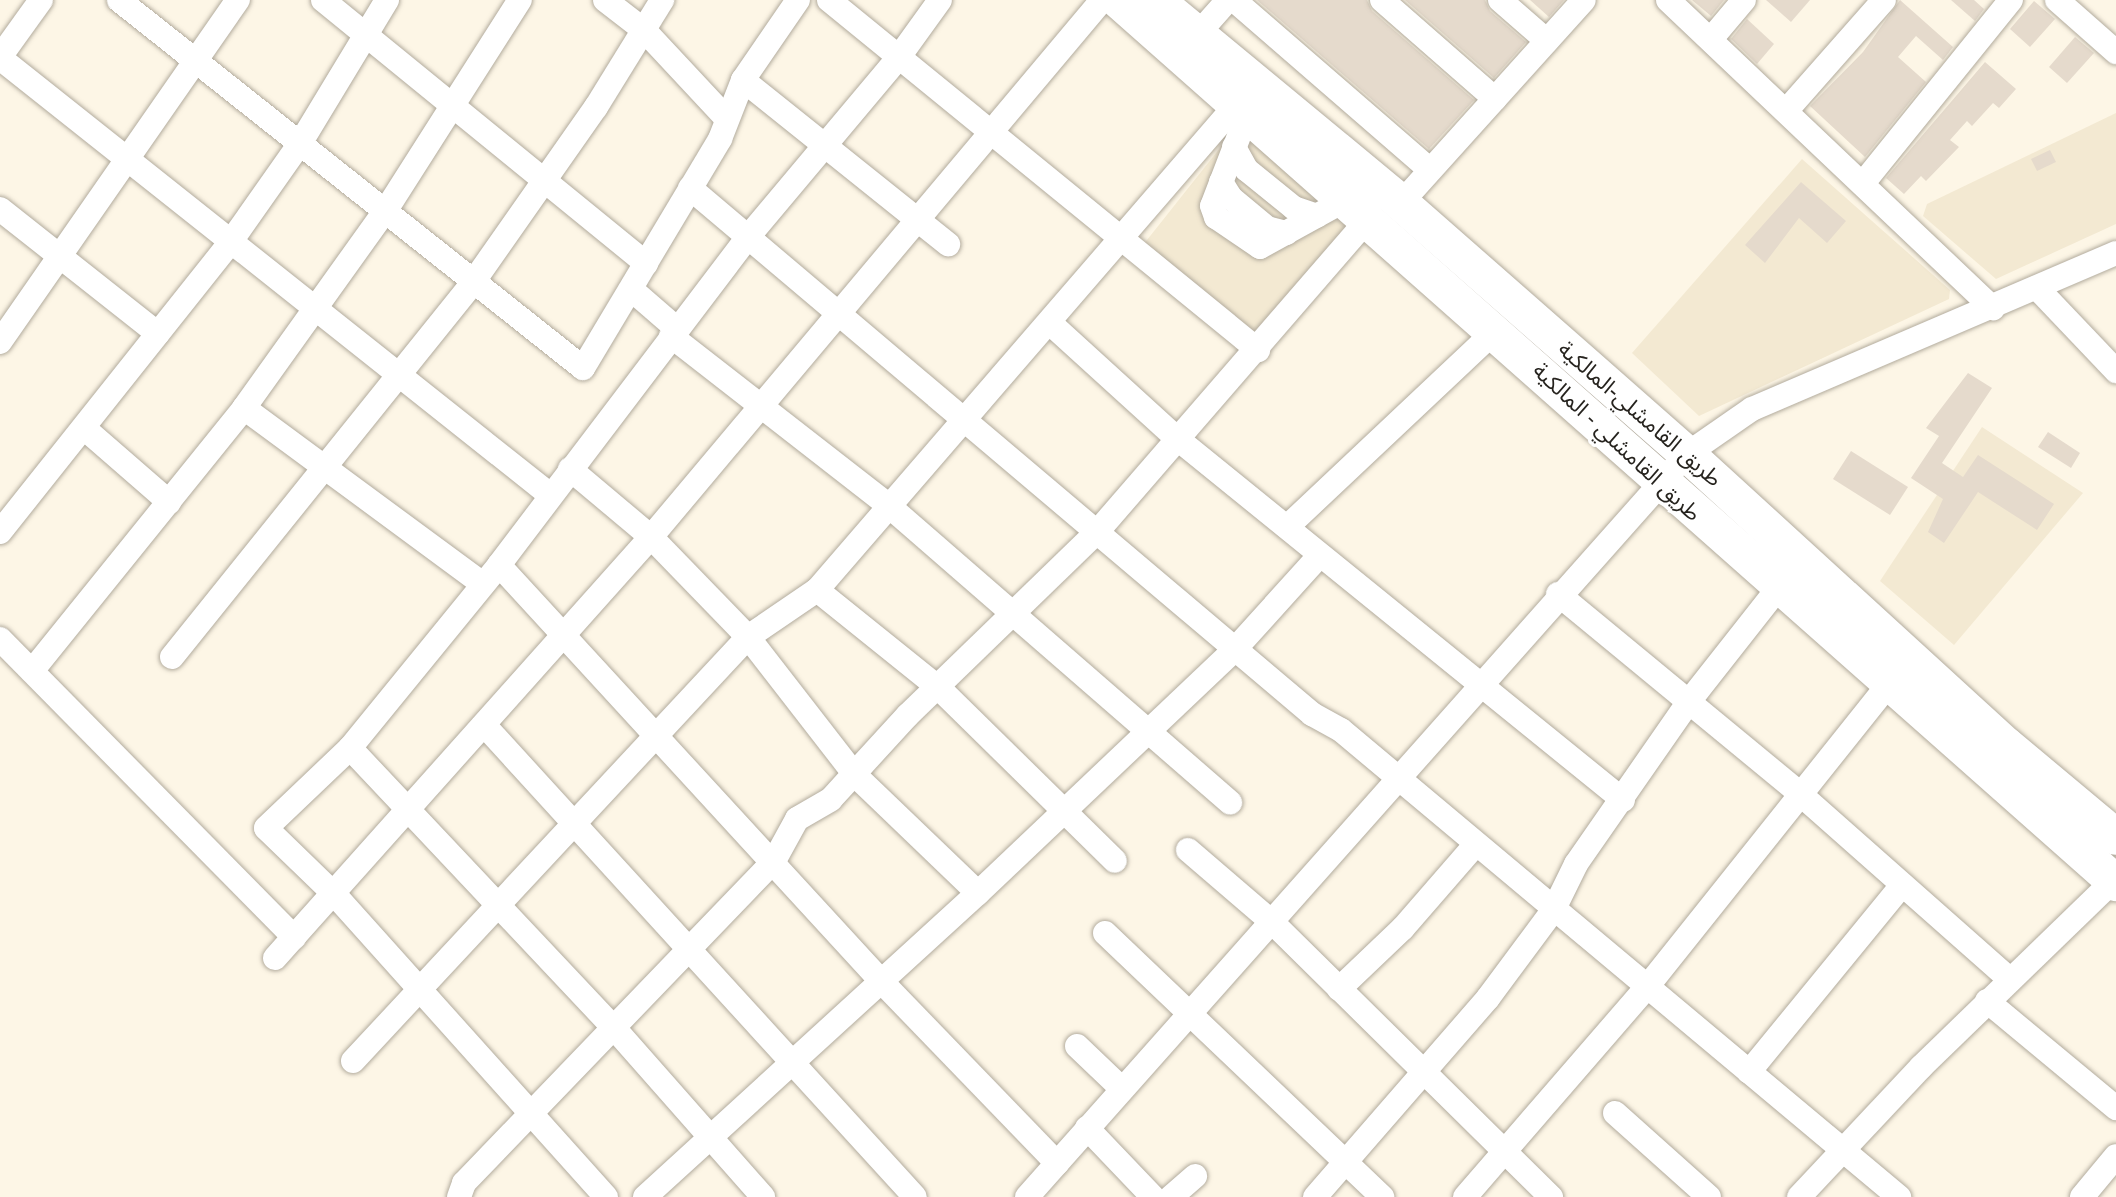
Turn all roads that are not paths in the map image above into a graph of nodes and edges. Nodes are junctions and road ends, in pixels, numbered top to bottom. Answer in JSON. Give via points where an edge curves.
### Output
{"nodes":[{"id":1,"x":41,"y":0,"type":"edge"},
{"id":2,"x":119,"y":0,"type":"edge"},
{"id":3,"x":238,"y":0,"type":"edge"},
{"id":4,"x":323,"y":0,"type":"edge"},
{"id":5,"x":387,"y":0,"type":"edge"},
{"id":6,"x":520,"y":0,"type":"edge"},
{"id":7,"x":605,"y":0,"type":"edge"},
{"id":8,"x":662,"y":0,"type":"edge"},
{"id":9,"x":798,"y":0,"type":"edge"},
{"id":10,"x":829,"y":0,"type":"edge"},
{"id":11,"x":940,"y":0,"type":"edge"},
{"id":12,"x":1102,"y":0,"type":"edge"},
{"id":13,"x":1118,"y":0,"type":"edge"},
{"id":14,"x":1156,"y":0,"type":"edge"},
{"id":15,"x":1228,"y":0,"type":"edge"},
{"id":16,"x":1234,"y":0,"type":"edge"},
{"id":17,"x":1382,"y":0,"type":"edge"},
{"id":18,"x":1500,"y":0,"type":"edge"},
{"id":19,"x":1584,"y":0,"type":"edge"},
{"id":20,"x":1668,"y":0,"type":"edge"},
{"id":21,"x":1744,"y":0,"type":"edge"},
{"id":22,"x":1884,"y":0,"type":"edge"},
{"id":23,"x":2011,"y":0,"type":"edge"},
{"id":24,"x":2057,"y":0,"type":"edge"},
{"id":25,"x":644,"y":30,"type":"junction"},
{"id":26,"x":366,"y":34,"type":"junction"},
{"id":27,"x":1196,"y":36,"type":"junction"},
{"id":28,"x":1711,"y":39,"type":"junction"},
{"id":29,"x":1547,"y":41,"type":"junction"},
{"id":30,"x":2116,"y":52,"type":"edge"},
{"id":31,"x":0,"y":57,"type":"edge"},
{"id":32,"x":899,"y":57,"type":"junction"},
{"id":33,"x":198,"y":61,"type":"junction"},
{"id":34,"x":743,"y":80,"type":"junction"},
{"id":35,"x":1495,"y":99,"type":"junction"},
{"id":36,"x":455,"y":106,"type":"junction"},
{"id":37,"x":1237,"y":107,"type":"junction"},
{"id":38,"x":1786,"y":111,"type":"junction"},
{"id":39,"x":725,"y":117,"type":"junction"},
{"id":40,"x":994,"y":134,"type":"junction"},
{"id":41,"x":301,"y":142,"type":"junction"},
{"id":42,"x":824,"y":143,"type":"junction"},
{"id":43,"x":130,"y":158,"type":"junction"},
{"id":44,"x":1430,"y":170,"type":"junction"},
{"id":45,"x":547,"y":180,"type":"junction"},
{"id":46,"x":1864,"y":182,"type":"junction"},
{"id":47,"x":690,"y":188,"type":"junction"},
{"id":48,"x":0,"y":209,"type":"edge"},
{"id":49,"x":386,"y":210,"type":"junction"},
{"id":50,"x":1373,"y":215,"type":"junction"},
{"id":51,"x":919,"y":219,"type":"junction"},
{"id":52,"x":748,"y":237,"type":"junction"},
{"id":53,"x":232,"y":240,"type":"junction"},
{"id":54,"x":1123,"y":240,"type":"junction"},
{"id":55,"x":948,"y":244,"type":"dead end"},
{"id":56,"x":2116,"y":253,"type":"edge"},
{"id":57,"x":60,"y":257,"type":"junction"},
{"id":58,"x":646,"y":263,"type":"junction"},
{"id":59,"x":474,"y":281,"type":"junction"},
{"id":60,"x":2037,"y":288,"type":"junction"},
{"id":61,"x":632,"y":290,"type":"junction"},
{"id":62,"x":316,"y":308,"type":"junction"},
{"id":63,"x":1993,"y":308,"type":"junction"},
{"id":64,"x":841,"y":314,"type":"junction"},
{"id":65,"x":1050,"y":323,"type":"junction"},
{"id":66,"x":1496,"y":330,"type":"junction"},
{"id":67,"x":674,"y":332,"type":"junction"},
{"id":68,"x":158,"y":334,"type":"junction"},
{"id":69,"x":0,"y":342,"type":"edge"},
{"id":70,"x":1258,"y":350,"type":"junction"},
{"id":71,"x":2116,"y":371,"type":"edge"},
{"id":72,"x":400,"y":374,"type":"junction"},
{"id":73,"x":762,"y":407,"type":"junction"},
{"id":74,"x":244,"y":408,"type":"junction"},
{"id":75,"x":965,"y":418,"type":"junction"},
{"id":76,"x":84,"y":428,"type":"junction"},
{"id":77,"x":1174,"y":436,"type":"junction"},
{"id":78,"x":1687,"y":454,"type":"junction"},
{"id":79,"x":322,"y":469,"type":"junction"},
{"id":80,"x":570,"y":469,"type":"junction"},
{"id":81,"x":1661,"y":484,"type":"junction"},
{"id":82,"x":549,"y":494,"type":"junction"},
{"id":83,"x":169,"y":502,"type":"junction"},
{"id":84,"x":889,"y":506,"type":"junction"},
{"id":85,"x":1287,"y":527,"type":"junction"},
{"id":86,"x":0,"y":532,"type":"edge"},
{"id":87,"x":1097,"y":532,"type":"junction"},
{"id":88,"x":651,"y":537,"type":"junction"},
{"id":89,"x":1320,"y":555,"type":"junction"},
{"id":90,"x":499,"y":565,"type":"junction"},
{"id":91,"x":483,"y":584,"type":"junction"},
{"id":92,"x":1779,"y":587,"type":"junction"},
{"id":93,"x":817,"y":590,"type":"junction"},
{"id":94,"x":1558,"y":594,"type":"junction"},
{"id":95,"x":1012,"y":613,"type":"junction"},
{"id":96,"x":565,"y":635,"type":"junction"},
{"id":97,"x":748,"y":637,"type":"junction"},
{"id":98,"x":0,"y":639,"type":"edge"},
{"id":99,"x":1236,"y":648,"type":"junction"},
{"id":100,"x":172,"y":657,"type":"dead end"},
{"id":101,"x":32,"y":671,"type":"junction"},
{"id":102,"x":1478,"y":684,"type":"junction"},
{"id":103,"x":1888,"y":685,"type":"junction"},
{"id":104,"x":940,"y":689,"type":"junction"},
{"id":105,"x":1687,"y":704,"type":"junction"},
{"id":106,"x":486,"y":727,"type":"junction"},
{"id":107,"x":1147,"y":730,"type":"junction"},
{"id":108,"x":659,"y":737,"type":"junction"},
{"id":109,"x":350,"y":748,"type":"junction"},
{"id":110,"x":855,"y":775,"type":"junction"},
{"id":111,"x":1398,"y":779,"type":"junction"},
{"id":112,"x":1799,"y":793,"type":"junction"},
{"id":113,"x":1623,"y":800,"type":"junction"},
{"id":114,"x":1230,"y":802,"type":"dead end"},
{"id":115,"x":410,"y":807,"type":"junction"},
{"id":116,"x":1063,"y":810,"type":"junction"},
{"id":117,"x":575,"y":825,"type":"junction"},
{"id":118,"x":2116,"y":837,"type":"edge"},
{"id":119,"x":1476,"y":844,"type":"junction"},
{"id":120,"x":1188,"y":850,"type":"dead end"},
{"id":121,"x":774,"y":861,"type":"junction"},
{"id":122,"x":1115,"y":861,"type":"dead end"},
{"id":123,"x":2115,"y":882,"type":"edge"},
{"id":124,"x":1902,"y":885,"type":"junction"},
{"id":125,"x":333,"y":893,"type":"junction"},
{"id":126,"x":978,"y":893,"type":"junction"},
{"id":127,"x":500,"y":906,"type":"junction"},
{"id":128,"x":1554,"y":909,"type":"junction"},
{"id":129,"x":1272,"y":922,"type":"junction"},
{"id":130,"x":1105,"y":933,"type":"dead end"},
{"id":131,"x":294,"y":937,"type":"junction"},
{"id":132,"x":689,"y":951,"type":"junction"},
{"id":133,"x":275,"y":958,"type":"dead end"},
{"id":134,"x":2010,"y":980,"type":"junction"},
{"id":135,"x":882,"y":982,"type":"junction"},
{"id":136,"x":1647,"y":987,"type":"junction"},
{"id":137,"x":1339,"y":989,"type":"junction"},
{"id":138,"x":421,"y":992,"type":"junction"},
{"id":139,"x":1987,"y":1001,"type":"junction"},
{"id":140,"x":1191,"y":1013,"type":"junction"},
{"id":141,"x":615,"y":1029,"type":"junction"},
{"id":142,"x":1077,"y":1046,"type":"dead end"},
{"id":143,"x":353,"y":1061,"type":"dead end"},
{"id":144,"x":794,"y":1062,"type":"junction"},
{"id":145,"x":1425,"y":1069,"type":"junction"},
{"id":146,"x":1749,"y":1072,"type":"junction"},
{"id":147,"x":1120,"y":1087,"type":"junction"},
{"id":148,"x":2116,"y":1108,"type":"edge"},
{"id":149,"x":1615,"y":1113,"type":"dead end"},
{"id":150,"x":531,"y":1114,"type":"junction"},
{"id":151,"x":1087,"y":1128,"type":"junction"},
{"id":152,"x":708,"y":1139,"type":"junction"},
{"id":153,"x":1845,"y":1151,"type":"junction"},
{"id":154,"x":1506,"y":1152,"type":"junction"},
{"id":155,"x":2116,"y":1156,"type":"edge"},
{"id":156,"x":1347,"y":1161,"type":"junction"},
{"id":157,"x":1057,"y":1163,"type":"junction"},
{"id":158,"x":1195,"y":1176,"type":"dead end"},
{"id":159,"x":1896,"y":1196,"type":"edge"},
{"id":160,"x":459,"y":1197,"type":"edge"},
{"id":161,"x":606,"y":1197,"type":"edge"},
{"id":162,"x":645,"y":1197,"type":"edge"},
{"id":163,"x":763,"y":1197,"type":"edge"},
{"id":164,"x":915,"y":1197,"type":"edge"},
{"id":165,"x":1027,"y":1197,"type":"edge"},
{"id":166,"x":1153,"y":1197,"type":"edge"},
{"id":167,"x":1171,"y":1197,"type":"edge"},
{"id":168,"x":1315,"y":1197,"type":"edge"},
{"id":169,"x":1382,"y":1197,"type":"edge"},
{"id":170,"x":1465,"y":1197,"type":"edge"},
{"id":171,"x":1551,"y":1197,"type":"edge"},
{"id":172,"x":1709,"y":1197,"type":"edge"},
{"id":173,"x":1799,"y":1197,"type":"edge"},
{"id":174,"x":2082,"y":1197,"type":"edge"}],
"edges":[{"from":1,"to":31,"type":"street"},
{"from":2,"to":33,"type":"street"},
{"from":3,"to":33,"type":"street"},
{"from":4,"to":26,"type":"street"},
{"from":5,"to":26,"type":"street"},
{"from":6,"to":36,"type":"street"},
{"from":7,"to":25,"type":"street"},
{"from":8,"to":25,"type":"street"},
{"from":9,"to":34,"type":"street"},
{"from":10,"to":32,"type":"street"},
{"from":11,"to":32,"type":"street"},
{"from":12,"to":40,"type":"street"},
{"from":13,"to":37,"type":"highway","name":"طريق القامشلي - المالكية"},
{"from":14,"to":27,"type":"highway","name":"طريق القامشلي-المالكية"},
{"from":15,"to":27,"type":"street"},
{"from":16,"to":44,"type":"street"},
{"from":17,"to":35,"type":"street"},
{"from":18,"to":29,"type":"street"},
{"from":19,"to":29,"type":"street"},
{"from":20,"to":28,"type":"street"},
{"from":21,"to":28,"type":"street"},
{"from":22,"to":38,"type":"street"},
{"from":23,"to":46,"type":"street"},
{"from":24,"to":30,"type":"street"},
{"from":25,"to":39,"type":"street"},
{"from":25,"to":45,"type":"street"},
{"from":26,"to":36,"type":"street"},
{"from":26,"to":41,"type":"street"},
{"from":27,"to":37,"type":"highway","name":"طريق القامشلي-المالكية"},
{"from":28,"to":38,"type":"street"},
{"from":29,"to":35,"type":"street"},
{"from":31,"to":43,"type":"street"},
{"from":32,"to":40,"type":"street"},
{"from":32,"to":42,"type":"street"},
{"from":33,"to":41,"type":"street"},
{"from":33,"to":43,"type":"street"},
{"from":34,"to":39,"type":"street"},
{"from":34,"to":42,"type":"street"},
{"from":35,"to":44,"type":"street"},
{"from":36,"to":45,"type":"street"},
{"from":36,"to":49,"type":"street"},
{"from":37,"to":50,"type":"highway","name":"طريق القامشلي - المالكية"},
{"from":37,"to":50,"type":"highway","name":"طريق القامشلي-المالكية"},
{"from":37,"to":50,"type":"street","via":[[1213,214],[1249,243],[1260,247],[1286,233]]},
{"from":37,"to":54,"type":"street"},
{"from":38,"to":46,"type":"street"},
{"from":39,"to":47,"type":"street","via":[[720,139]]},
{"from":40,"to":51,"type":"street"},
{"from":40,"to":54,"type":"street"},
{"from":41,"to":49,"type":"street"},
{"from":41,"to":53,"type":"street"},
{"from":42,"to":51,"type":"street"},
{"from":42,"to":52,"type":"street"},
{"from":43,"to":53,"type":"street"},
{"from":43,"to":57,"type":"street"},
{"from":44,"to":50,"type":"street"},
{"from":45,"to":58,"type":"street"},
{"from":45,"to":59,"type":"street"},
{"from":46,"to":63,"type":"street"},
{"from":47,"to":52,"type":"street"},
{"from":47,"to":58,"type":"street"},
{"from":48,"to":57,"type":"street"},
{"from":49,"to":59,"type":"street"},
{"from":49,"to":62,"type":"street"},
{"from":50,"to":66,"type":"highway","name":"طريق القامشلي - المالكية"},
{"from":50,"to":70,"type":"street"},
{"from":50,"to":78,"type":"highway","name":"طريق القامشلي-المالكية"},
{"from":51,"to":55,"type":"street"},
{"from":51,"to":64,"type":"street"},
{"from":52,"to":64,"type":"street"},
{"from":52,"to":67,"type":"street"},
{"from":53,"to":62,"type":"street"},
{"from":53,"to":68,"type":"street"},
{"from":54,"to":65,"type":"street"},
{"from":54,"to":70,"type":"street"},
{"from":56,"to":60,"type":"street"},
{"from":57,"to":68,"type":"street"},
{"from":57,"to":69,"type":"street"},
{"from":58,"to":61,"type":"street"},
{"from":59,"to":61,"type":"street","via":[[583,368]]},
{"from":59,"to":72,"type":"street"},
{"from":60,"to":63,"type":"street"},
{"from":60,"to":71,"type":"street"},
{"from":61,"to":67,"type":"street"},
{"from":62,"to":72,"type":"street"},
{"from":62,"to":74,"type":"street"},
{"from":63,"to":78,"type":"street","via":[[1752,409]]},
{"from":64,"to":73,"type":"street"},
{"from":64,"to":75,"type":"street"},
{"from":65,"to":75,"type":"street"},
{"from":65,"to":77,"type":"street"},
{"from":66,"to":81,"type":"highway","name":"طريق القامشلي - المالكية"},
{"from":66,"to":85,"type":"street"},
{"from":67,"to":73,"type":"street"},
{"from":67,"to":80,"type":"street"},
{"from":68,"to":76,"type":"street"},
{"from":70,"to":77,"type":"street"},
{"from":72,"to":79,"type":"street"},
{"from":72,"to":82,"type":"street"},
{"from":73,"to":84,"type":"street"},
{"from":73,"to":88,"type":"street"},
{"from":74,"to":79,"type":"street"},
{"from":74,"to":83,"type":"street"},
{"from":75,"to":84,"type":"street"},
{"from":75,"to":87,"type":"street"},
{"from":76,"to":83,"type":"street"},
{"from":76,"to":86,"type":"street"},
{"from":77,"to":85,"type":"street"},
{"from":77,"to":87,"type":"street"},
{"from":78,"to":81,"type":"street"},
{"from":78,"to":118,"type":"highway","name":"طريق القامشلي-المالكية","via":[[2006,745]]},
{"from":79,"to":91,"type":"street"},
{"from":79,"to":100,"type":"street"},
{"from":80,"to":82,"type":"street"},
{"from":80,"to":88,"type":"street"},
{"from":81,"to":92,"type":"highway","name":"طريق القامشلي - المالكية"},
{"from":81,"to":94,"type":"street"},
{"from":82,"to":90,"type":"street"},
{"from":83,"to":101,"type":"street"},
{"from":84,"to":93,"type":"street"},
{"from":84,"to":95,"type":"street"},
{"from":85,"to":89,"type":"street"},
{"from":87,"to":95,"type":"street"},
{"from":87,"to":99,"type":"street"},
{"from":88,"to":96,"type":"street"},
{"from":88,"to":97,"type":"street"},
{"from":89,"to":99,"type":"street"},
{"from":89,"to":102,"type":"street"},
{"from":90,"to":91,"type":"street"},
{"from":90,"to":96,"type":"street"},
{"from":91,"to":109,"type":"street"},
{"from":92,"to":103,"type":"highway","name":"طريق القامشلي - المالكية"},
{"from":92,"to":105,"type":"street"},
{"from":93,"to":97,"type":"street"},
{"from":93,"to":104,"type":"street"},
{"from":94,"to":102,"type":"street"},
{"from":94,"to":105,"type":"street"},
{"from":95,"to":104,"type":"street"},
{"from":95,"to":107,"type":"street"},
{"from":96,"to":106,"type":"street"},
{"from":96,"to":108,"type":"street"},
{"from":97,"to":108,"type":"street"},
{"from":97,"to":110,"type":"street"},
{"from":98,"to":101,"type":"street"},
{"from":99,"to":107,"type":"street"},
{"from":99,"to":111,"type":"street"},
{"from":101,"to":131,"type":"street"},
{"from":102,"to":111,"type":"street"},
{"from":102,"to":113,"type":"street"},
{"from":103,"to":112,"type":"street"},
{"from":103,"to":123,"type":"highway","name":"طريق القامشلي - المالكية"},
{"from":104,"to":110,"type":"street","via":[[908,715]]},
{"from":104,"to":116,"type":"street"},
{"from":105,"to":112,"type":"street"},
{"from":105,"to":113,"type":"street"},
{"from":106,"to":115,"type":"street"},
{"from":106,"to":117,"type":"street"},
{"from":107,"to":114,"type":"street"},
{"from":107,"to":116,"type":"street"},
{"from":108,"to":117,"type":"street"},
{"from":108,"to":121,"type":"street"},
{"from":109,"to":115,"type":"street"},
{"from":109,"to":125,"type":"street","via":[[266,828]]},
{"from":110,"to":121,"type":"street","via":[[831,799],[797,819]]},
{"from":110,"to":126,"type":"street"},
{"from":111,"to":119,"type":"street"},
{"from":111,"to":129,"type":"street"},
{"from":112,"to":124,"type":"street"},
{"from":112,"to":136,"type":"street"},
{"from":113,"to":128,"type":"street","via":[[1576,864]]},
{"from":115,"to":125,"type":"street"},
{"from":115,"to":127,"type":"street"},
{"from":116,"to":122,"type":"street"},
{"from":116,"to":126,"type":"street"},
{"from":117,"to":127,"type":"street"},
{"from":117,"to":132,"type":"street"},
{"from":119,"to":128,"type":"street"},
{"from":119,"to":137,"type":"street","via":[[1403,928]]},
{"from":120,"to":129,"type":"street"},
{"from":121,"to":132,"type":"street"},
{"from":121,"to":135,"type":"street"},
{"from":123,"to":134,"type":"street"},
{"from":124,"to":134,"type":"street"},
{"from":124,"to":146,"type":"street"},
{"from":125,"to":131,"type":"street"},
{"from":125,"to":138,"type":"street"},
{"from":126,"to":135,"type":"street"},
{"from":127,"to":138,"type":"street"},
{"from":127,"to":141,"type":"street"},
{"from":128,"to":136,"type":"street"},
{"from":128,"to":145,"type":"street","via":[[1488,998]]},
{"from":129,"to":137,"type":"street"},
{"from":129,"to":140,"type":"street"},
{"from":130,"to":140,"type":"street"},
{"from":131,"to":133,"type":"street"},
{"from":132,"to":141,"type":"street"},
{"from":132,"to":144,"type":"street"},
{"from":134,"to":139,"type":"street"},
{"from":135,"to":144,"type":"street"},
{"from":135,"to":157,"type":"street"},
{"from":136,"to":146,"type":"street"},
{"from":136,"to":154,"type":"street"},
{"from":137,"to":145,"type":"street"},
{"from":138,"to":143,"type":"street"},
{"from":138,"to":150,"type":"street"},
{"from":139,"to":148,"type":"street"},
{"from":139,"to":153,"type":"street"},
{"from":140,"to":147,"type":"street"},
{"from":140,"to":156,"type":"street"},
{"from":141,"to":150,"type":"street"},
{"from":141,"to":152,"type":"street"},
{"from":142,"to":147,"type":"street"},
{"from":144,"to":152,"type":"street"},
{"from":144,"to":164,"type":"street"},
{"from":145,"to":154,"type":"street"},
{"from":145,"to":156,"type":"street"},
{"from":146,"to":153,"type":"street"},
{"from":147,"to":151,"type":"street"},
{"from":149,"to":172,"type":"street"},
{"from":150,"to":160,"type":"street","via":[[464,1183]]},
{"from":150,"to":161,"type":"street"},
{"from":151,"to":157,"type":"street"},
{"from":151,"to":166,"type":"street"},
{"from":152,"to":162,"type":"street"},
{"from":152,"to":163,"type":"street"},
{"from":153,"to":159,"type":"street"},
{"from":153,"to":173,"type":"street"},
{"from":154,"to":170,"type":"street"},
{"from":154,"to":171,"type":"street"},
{"from":155,"to":174,"type":"street"},
{"from":156,"to":168,"type":"street"},
{"from":156,"to":169,"type":"street"},
{"from":157,"to":165,"type":"street"},
{"from":158,"to":167,"type":"street"}]}
